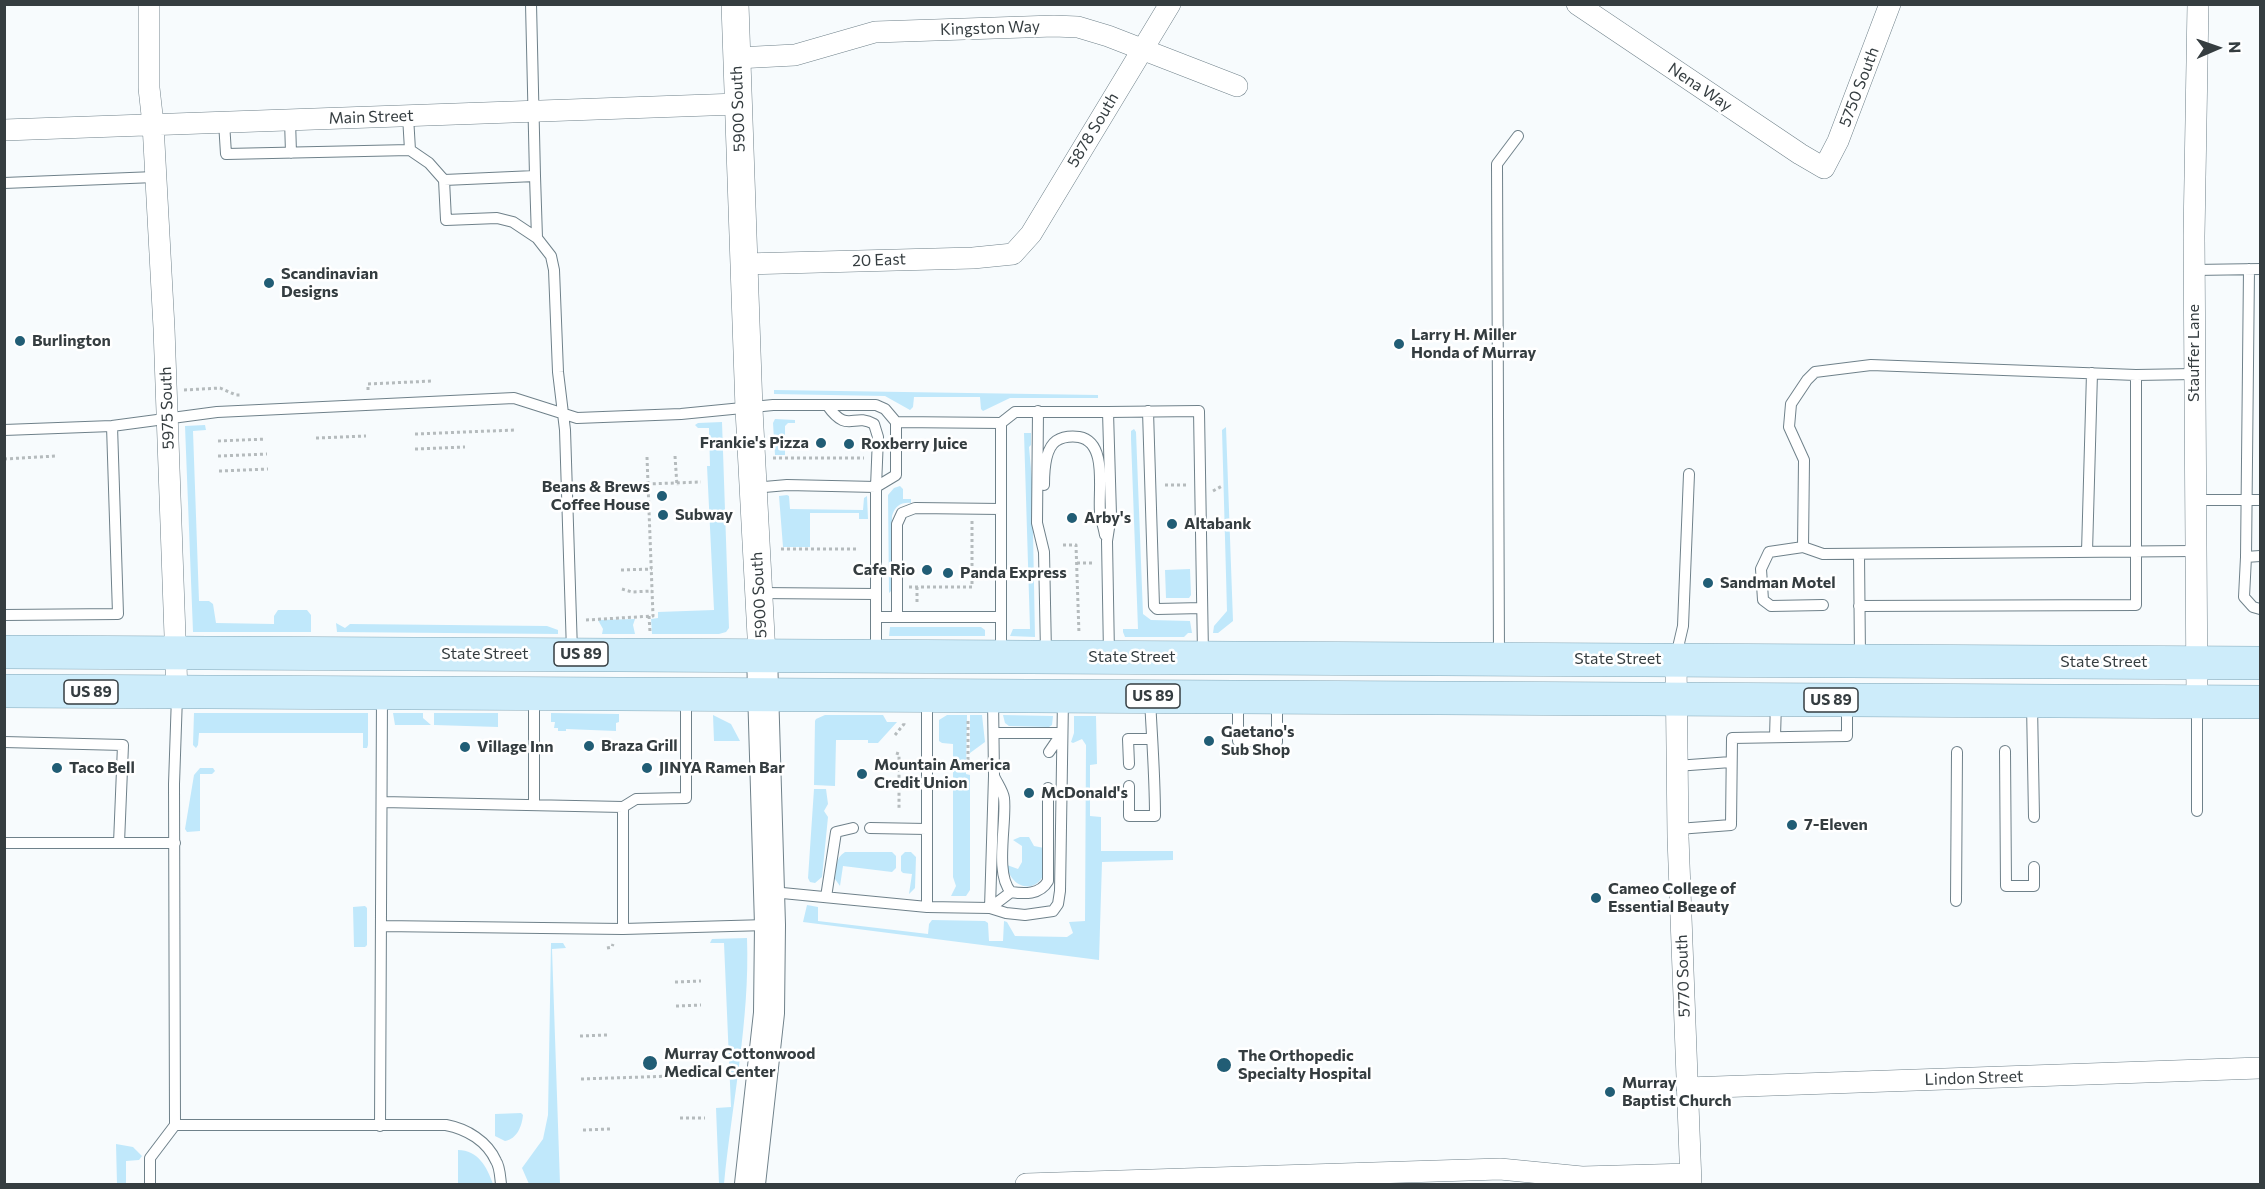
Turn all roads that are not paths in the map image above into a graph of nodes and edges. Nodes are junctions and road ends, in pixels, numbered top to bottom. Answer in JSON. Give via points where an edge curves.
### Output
{"nodes":[{"id":1,"x":149,"y":4,"type":"edge"},
{"id":2,"x":531,"y":4,"type":"edge"},
{"id":3,"x":735,"y":4,"type":"edge"},
{"id":4,"x":1170,"y":4,"type":"edge"},
{"id":5,"x":1577,"y":4,"type":"edge"},
{"id":6,"x":1890,"y":4,"type":"edge"},
{"id":7,"x":2198,"y":4,"type":"edge"},
{"id":8,"x":1141,"y":49,"type":"junction"},
{"id":9,"x":737,"y":58,"type":"junction"},
{"id":10,"x":1237,"y":86,"type":"dead end"},
{"id":11,"x":738,"y":104,"type":"junction"},
{"id":12,"x":534,"y":111,"type":"junction"},
{"id":13,"x":408,"y":116,"type":"junction"},
{"id":14,"x":290,"y":120,"type":"junction"},
{"id":15,"x":224,"y":122,"type":"junction"},
{"id":16,"x":153,"y":124,"type":"junction"},
{"id":17,"x":4,"y":130,"type":"edge"},
{"id":18,"x":1518,"y":136,"type":"dead end"},
{"id":19,"x":410,"y":150,"type":"junction"},
{"id":20,"x":291,"y":153,"type":"junction"},
{"id":21,"x":1824,"y":168,"type":"joint"},
{"id":22,"x":535,"y":176,"type":"junction"},
{"id":23,"x":156,"y":177,"type":"junction"},
{"id":24,"x":444,"y":180,"type":"junction"},
{"id":25,"x":4,"y":183,"type":"edge"},
{"id":26,"x":537,"y":238,"type":"junction"},
{"id":27,"x":1013,"y":254,"type":"joint"},
{"id":28,"x":744,"y":264,"type":"junction"},
{"id":29,"x":2255,"y":269,"type":"edge"},
{"id":30,"x":2193,"y":270,"type":"junction"},
{"id":31,"x":2092,"y":373,"type":"junction"},
{"id":32,"x":2194,"y":374,"type":"junction"},
{"id":33,"x":2136,"y":375,"type":"junction"},
{"id":34,"x":827,"y":405,"type":"junction"},
{"id":35,"x":749,"y":409,"type":"junction"},
{"id":36,"x":1038,"y":411,"type":"junction"},
{"id":37,"x":1148,"y":411,"type":"junction"},
{"id":38,"x":562,"y":412,"type":"junction"},
{"id":39,"x":1108,"y":412,"type":"junction"},
{"id":40,"x":167,"y":420,"type":"junction"},
{"id":41,"x":896,"y":422,"type":"junction"},
{"id":42,"x":1001,"y":423,"type":"junction"},
{"id":43,"x":112,"y":426,"type":"junction"},
{"id":44,"x":4,"y":430,"type":"edge"},
{"id":45,"x":1689,"y":474,"type":"dead end"},
{"id":46,"x":876,"y":487,"type":"junction"},
{"id":47,"x":753,"y":488,"type":"junction"},
{"id":48,"x":2195,"y":500,"type":"junction"},
{"id":49,"x":2246,"y":500,"type":"junction"},
{"id":50,"x":2260,"y":500,"type":"edge"},
{"id":51,"x":1001,"y":509,"type":"junction"},
{"id":52,"x":1040,"y":538,"type":"junction"},
{"id":53,"x":1107,"y":541,"type":"junction"},
{"id":54,"x":1803,"y":547,"type":"junction"},
{"id":55,"x":2195,"y":551,"type":"junction"},
{"id":56,"x":2087,"y":552,"type":"junction"},
{"id":57,"x":2136,"y":552,"type":"junction"},
{"id":58,"x":1859,"y":554,"type":"junction"},
{"id":59,"x":2246,"y":556,"type":"junction"},
{"id":60,"x":2260,"y":556,"type":"edge"},
{"id":61,"x":759,"y":593,"type":"junction"},
{"id":62,"x":876,"y":594,"type":"junction"},
{"id":63,"x":1823,"y":605,"type":"dead end"},
{"id":64,"x":1859,"y":606,"type":"junction"},
{"id":65,"x":1202,"y":608,"type":"junction"},
{"id":66,"x":2260,"y":609,"type":"edge"},
{"id":67,"x":4,"y":615,"type":"edge"},
{"id":68,"x":876,"y":617,"type":"junction"},
{"id":69,"x":897,"y":617,"type":"junction"},
{"id":70,"x":1001,"y":617,"type":"junction"},
{"id":71,"x":579,"y":641,"type":"junction"},
{"id":72,"x":4,"y":652,"type":"edge"},
{"id":73,"x":176,"y":653,"type":"junction"},
{"id":74,"x":762,"y":655,"type":"junction"},
{"id":75,"x":876,"y":655,"type":"junction"},
{"id":76,"x":1001,"y":656,"type":"junction"},
{"id":77,"x":1046,"y":656,"type":"junction"},
{"id":78,"x":1109,"y":657,"type":"junction"},
{"id":79,"x":1203,"y":657,"type":"junction"},
{"id":80,"x":1499,"y":659,"type":"junction"},
{"id":81,"x":1676,"y":660,"type":"junction"},
{"id":82,"x":1860,"y":661,"type":"junction"},
{"id":83,"x":2196,"y":663,"type":"junction"},
{"id":84,"x":2260,"y":663,"type":"edge"},
{"id":85,"x":4,"y":691,"type":"edge"},
{"id":86,"x":177,"y":692,"type":"junction"},
{"id":87,"x":382,"y":693,"type":"junction"},
{"id":88,"x":534,"y":693,"type":"junction"},
{"id":89,"x":686,"y":694,"type":"junction"},
{"id":90,"x":763,"y":694,"type":"junction"},
{"id":91,"x":1063,"y":696,"type":"junction"},
{"id":92,"x":1150,"y":696,"type":"junction"},
{"id":93,"x":1238,"y":697,"type":"junction"},
{"id":94,"x":1277,"y":697,"type":"junction"},
{"id":95,"x":1676,"y":699,"type":"junction"},
{"id":96,"x":1776,"y":700,"type":"junction"},
{"id":97,"x":1846,"y":700,"type":"junction"},
{"id":98,"x":2032,"y":700,"type":"junction"},
{"id":99,"x":2197,"y":701,"type":"junction"},
{"id":100,"x":2260,"y":702,"type":"edge"},
{"id":101,"x":915,"y":704,"type":"junction"},
{"id":102,"x":981,"y":704,"type":"junction"},
{"id":103,"x":994,"y":733,"type":"junction"},
{"id":104,"x":1062,"y":733,"type":"junction"},
{"id":105,"x":1775,"y":737,"type":"junction"},
{"id":106,"x":1151,"y":739,"type":"junction"},
{"id":107,"x":4,"y":742,"type":"edge"},
{"id":108,"x":1048,"y":752,"type":"dead end"},
{"id":109,"x":1957,"y":752,"type":"dead end"},
{"id":110,"x":2005,"y":752,"type":"dead end"},
{"id":111,"x":1731,"y":762,"type":"junction"},
{"id":112,"x":1129,"y":764,"type":"dead end"},
{"id":113,"x":1676,"y":766,"type":"junction"},
{"id":114,"x":994,"y":777,"type":"junction"},
{"id":115,"x":1129,"y":786,"type":"dead end"},
{"id":116,"x":1048,"y":788,"type":"dead end"},
{"id":117,"x":382,"y":802,"type":"junction"},
{"id":118,"x":534,"y":804,"type":"junction"},
{"id":119,"x":623,"y":807,"type":"junction"},
{"id":120,"x":2197,"y":811,"type":"dead end"},
{"id":121,"x":2034,"y":816,"type":"dead end"},
{"id":122,"x":853,"y":828,"type":"dead end"},
{"id":123,"x":870,"y":828,"type":"dead end"},
{"id":124,"x":927,"y":829,"type":"junction"},
{"id":125,"x":1678,"y":829,"type":"junction"},
{"id":126,"x":4,"y":843,"type":"edge"},
{"id":127,"x":119,"y":843,"type":"junction"},
{"id":128,"x":175,"y":843,"type":"junction"},
{"id":129,"x":2034,"y":867,"type":"dead end"},
{"id":130,"x":769,"y":891,"type":"junction"},
{"id":131,"x":1011,"y":892,"type":"junction"},
{"id":132,"x":826,"y":897,"type":"junction"},
{"id":133,"x":1956,"y":901,"type":"dead end"},
{"id":134,"x":927,"y":907,"type":"junction"},
{"id":135,"x":990,"y":908,"type":"junction"},
{"id":136,"x":771,"y":925,"type":"junction"},
{"id":137,"x":381,"y":926,"type":"junction"},
{"id":138,"x":623,"y":929,"type":"junction"},
{"id":139,"x":2260,"y":1068,"type":"edge"},
{"id":140,"x":1687,"y":1088,"type":"junction"},
{"id":141,"x":175,"y":1125,"type":"junction"},
{"id":142,"x":380,"y":1126,"type":"junction"},
{"id":143,"x":1534,"y":1178,"type":"edge"},
{"id":144,"x":1690,"y":1179,"type":"edge"},
{"id":145,"x":1228,"y":1181,"type":"edge"},
{"id":146,"x":150,"y":1185,"type":"edge"},
{"id":147,"x":501,"y":1185,"type":"edge"},
{"id":148,"x":750,"y":1185,"type":"edge"},
{"id":149,"x":1026,"y":1185,"type":"edge"}],
"edges":[{"from":1,"to":16,"type":"street","name":"5975 South"},
{"from":2,"to":12,"type":"lane"},
{"from":3,"to":9,"type":"street","name":"5900 South"},
{"from":4,"to":8,"type":"street","name":"5878 South"},
{"from":5,"to":21,"type":"street","name":"Nena Way"},
{"from":6,"to":21,"type":"street","name":"5750 South"},
{"from":7,"to":30,"type":"street","name":"Stauffer Lane"},
{"from":8,"to":9,"type":"street","name":"Kingston Way","via":[[1078,27],[1054,26],[875,32],[795,56]]},
{"from":8,"to":10,"type":"street","name":"Kingston Way"},
{"from":8,"to":27,"type":"street","name":"5878 South","via":[[1036,226]]},
{"from":9,"to":11,"type":"street","name":"5900 South"},
{"from":11,"to":12,"type":"street","name":"Main Street"},
{"from":11,"to":28,"type":"street","name":"5900 South"},
{"from":12,"to":13,"type":"street","name":"Main Street"},
{"from":12,"to":22,"type":"lane"},
{"from":13,"to":14,"type":"street","name":"Main Street"},
{"from":13,"to":19,"type":"lane"},
{"from":14,"to":15,"type":"street","name":"Main Street"},
{"from":14,"to":20,"type":"lane"},
{"from":15,"to":16,"type":"street","name":"Main Street"},
{"from":15,"to":20,"type":"lane","via":[[226,154]]},
{"from":16,"to":17,"type":"street","name":"Main Street"},
{"from":16,"to":23,"type":"street","name":"5975 South"},
{"from":18,"to":80,"type":"lane","via":[[1497,164]]},
{"from":19,"to":20,"type":"lane"},
{"from":19,"to":24,"type":"lane"},
{"from":22,"to":24,"type":"lane"},
{"from":22,"to":26,"type":"lane"},
{"from":23,"to":25,"type":"lane"},
{"from":23,"to":40,"type":"street","name":"5975 South"},
{"from":24,"to":26,"type":"lane","via":[[446,220],[497,218],[513,222]]},
{"from":26,"to":38,"type":"lane","via":[[551,256],[554,270]]},
{"from":27,"to":28,"type":"street","name":"20 East"},
{"from":28,"to":35,"type":"street","name":"5900 South"},
{"from":29,"to":30,"type":"lane"},
{"from":29,"to":49,"type":"lane"},
{"from":30,"to":32,"type":"street","name":"Stauffer Lane"},
{"from":31,"to":33,"type":"lane"},
{"from":31,"to":54,"type":"lane","via":[[1871,365],[1815,372],[1791,404],[1789,427],[1804,460]]},
{"from":31,"to":56,"type":"lane"},
{"from":32,"to":33,"type":"lane"},
{"from":32,"to":48,"type":"street","name":"Stauffer Lane"},
{"from":33,"to":57,"type":"lane"},
{"from":34,"to":35,"type":"lane"},
{"from":34,"to":41,"type":"lane","via":[[876,405]]},
{"from":34,"to":46,"type":"lane","via":[[845,422],[874,424],[878,437]]},
{"from":35,"to":38,"type":"lane","via":[[577,418]]},
{"from":35,"to":47,"type":"street","name":"5900 South"},
{"from":36,"to":39,"type":"lane"},
{"from":36,"to":42,"type":"lane","via":[[1015,412]]},
{"from":36,"to":52,"type":"lane"},
{"from":37,"to":39,"type":"lane"},
{"from":37,"to":65,"type":"lane","via":[[1154,606]]},
{"from":37,"to":65,"type":"lane","via":[[1198,411]]},
{"from":38,"to":40,"type":"lane","via":[[514,398],[199,413]]},
{"from":38,"to":71,"type":"lane"},
{"from":39,"to":53,"type":"lane","via":[[1111,515]]},
{"from":40,"to":43,"type":"lane"},
{"from":40,"to":73,"type":"street","name":"5975 South"},
{"from":41,"to":42,"type":"lane"},
{"from":41,"to":46,"type":"lane","via":[[896,475]]},
{"from":42,"to":51,"type":"lane"},
{"from":43,"to":44,"type":"lane"},
{"from":43,"to":67,"type":"lane","via":[[118,614]]},
{"from":45,"to":81,"type":"lane","via":[[1683,626]]},
{"from":46,"to":47,"type":"lane"},
{"from":46,"to":62,"type":"lane"},
{"from":47,"to":61,"type":"street","name":"5900 South"},
{"from":48,"to":49,"type":"lane"},
{"from":48,"to":55,"type":"street","name":"Stauffer Lane"},
{"from":49,"to":50,"type":"lane"},
{"from":49,"to":59,"type":"lane"},
{"from":51,"to":69,"type":"lane","via":[[915,508],[902,513],[897,524]]},
{"from":51,"to":70,"type":"lane"},
{"from":52,"to":53,"type":"lane","via":[[1050,449],[1068,436],[1089,441],[1096,450],[1100,514]]},
{"from":52,"to":77,"type":"lane","via":[[1044,552]]},
{"from":53,"to":78,"type":"lane"},
{"from":54,"to":58,"type":"lane","via":[[1823,554]]},
{"from":54,"to":63,"type":"lane","via":[[1769,552],[1761,569],[1763,600],[1771,606]]},
{"from":55,"to":57,"type":"lane"},
{"from":55,"to":83,"type":"street","name":"Stauffer Lane"},
{"from":56,"to":57,"type":"lane"},
{"from":56,"to":58,"type":"lane"},
{"from":57,"to":64,"type":"lane","via":[[2136,605]]},
{"from":58,"to":64,"type":"lane"},
{"from":59,"to":60,"type":"lane"},
{"from":59,"to":66,"type":"lane","via":[[2244,597]]},
{"from":61,"to":62,"type":"lane"},
{"from":61,"to":74,"type":"street","name":"5900 South"},
{"from":62,"to":68,"type":"lane"},
{"from":64,"to":82,"type":"lane"},
{"from":65,"to":79,"type":"lane"},
{"from":68,"to":69,"type":"lane"},
{"from":68,"to":75,"type":"lane"},
{"from":69,"to":70,"type":"lane"},
{"from":70,"to":76,"type":"lane"},
{"from":71,"to":73,"type":"main road","name":"State Street","number":"US 89"},
{"from":71,"to":74,"type":"main road","name":"State Street","number":"US 89"},
{"from":72,"to":73,"type":"main road","name":"State Street","number":"US 89"},
{"from":73,"to":86,"type":"street","name":"5975 South"},
{"from":74,"to":75,"type":"main road","name":"State Street","number":"US 89"},
{"from":74,"to":90,"type":"main road","name":"5900 South"},
{"from":75,"to":76,"type":"main road","name":"State Street","number":"US 89"},
{"from":76,"to":77,"type":"main road","name":"State Street","number":"US 89"},
{"from":77,"to":78,"type":"main road","name":"State Street","number":"US 89"},
{"from":78,"to":79,"type":"main road","name":"State Street","number":"US 89"},
{"from":79,"to":80,"type":"main road","name":"State Street","number":"US 89"},
{"from":80,"to":81,"type":"main road","name":"State Street","number":"US 89"},
{"from":81,"to":82,"type":"main road","name":"State Street","number":"US 89"},
{"from":81,"to":95,"type":"street","name":"5770 South"},
{"from":82,"to":83,"type":"main road","name":"State Street","number":"US 89"},
{"from":83,"to":84,"type":"main road","name":"State Street","number":"US 89"},
{"from":83,"to":99,"type":"street","name":"Stauffer Lane"},
{"from":85,"to":86,"type":"main road","number":"US 89"},
{"from":86,"to":87,"type":"main road","number":"US 89"},
{"from":86,"to":128,"type":"lane"},
{"from":87,"to":88,"type":"main road","number":"US 89"},
{"from":87,"to":117,"type":"lane"},
{"from":88,"to":89,"type":"main road","number":"US 89"},
{"from":88,"to":118,"type":"lane"},
{"from":89,"to":90,"type":"main road","number":"US 89"},
{"from":89,"to":119,"type":"lane","via":[[686,798],[636,799]]},
{"from":90,"to":101,"type":"main road","number":"US 89"},
{"from":90,"to":130,"type":"main road","name":"5900 South"},
{"from":91,"to":92,"type":"main road","number":"US 89"},
{"from":91,"to":102,"type":"main road","number":"US 89"},
{"from":91,"to":104,"type":"lane"},
{"from":92,"to":93,"type":"main road","number":"US 89"},
{"from":92,"to":106,"type":"lane"},
{"from":93,"to":94,"type":"main road","number":"US 89"},
{"from":93,"to":94,"type":"lane","via":[[1238,741],[1276,742]]},
{"from":94,"to":95,"type":"main road","number":"US 89"},
{"from":95,"to":96,"type":"main road","number":"US 89"},
{"from":95,"to":113,"type":"street","name":"5770 South"},
{"from":96,"to":97,"type":"main road","number":"US 89"},
{"from":96,"to":105,"type":"lane"},
{"from":97,"to":98,"type":"main road","number":"US 89"},
{"from":97,"to":105,"type":"lane","via":[[1848,736]]},
{"from":98,"to":99,"type":"main road","number":"US 89"},
{"from":98,"to":121,"type":"lane"},
{"from":99,"to":100,"type":"main road","number":"US 89"},
{"from":99,"to":120,"type":"lane"},
{"from":101,"to":102,"type":"main road","number":"US 89"},
{"from":101,"to":124,"type":"lane"},
{"from":102,"to":103,"type":"lane"},
{"from":103,"to":104,"type":"lane"},
{"from":103,"to":114,"type":"lane"},
{"from":104,"to":108,"type":"lane"},
{"from":104,"to":135,"type":"lane","via":[[1058,904],[1053,911],[1025,915]]},
{"from":105,"to":111,"type":"lane","via":[[1732,738]]},
{"from":106,"to":112,"type":"lane","via":[[1128,739]]},
{"from":106,"to":115,"type":"lane","via":[[1155,816],[1129,816]]},
{"from":107,"to":127,"type":"lane","via":[[123,745]]},
{"from":109,"to":133,"type":"lane"},
{"from":110,"to":129,"type":"lane","via":[[2006,886],[2034,886]]},
{"from":111,"to":113,"type":"lane"},
{"from":111,"to":125,"type":"lane","via":[[1731,825]]},
{"from":113,"to":125,"type":"street","name":"5770 South"},
{"from":114,"to":131,"type":"lane","via":[[1004,796],[1004,873]]},
{"from":114,"to":135,"type":"lane"},
{"from":116,"to":131,"type":"lane","via":[[1048,881],[1041,890],[1031,893]]},
{"from":117,"to":118,"type":"lane"},
{"from":117,"to":137,"type":"lane"},
{"from":118,"to":119,"type":"lane"},
{"from":119,"to":138,"type":"lane"},
{"from":122,"to":132,"type":"lane","via":[[836,832]]},
{"from":123,"to":124,"type":"lane"},
{"from":124,"to":134,"type":"lane"},
{"from":125,"to":140,"type":"street","name":"5770 South"},
{"from":126,"to":127,"type":"lane"},
{"from":127,"to":128,"type":"lane"},
{"from":128,"to":141,"type":"lane"},
{"from":130,"to":132,"type":"lane"},
{"from":130,"to":136,"type":"main road","name":"5900 South"},
{"from":131,"to":135,"type":"lane"},
{"from":132,"to":134,"type":"lane"},
{"from":134,"to":135,"type":"lane"},
{"from":136,"to":138,"type":"lane"},
{"from":136,"to":148,"type":"main road","name":"5900 South","via":[[769,1013]]},
{"from":137,"to":138,"type":"lane"},
{"from":137,"to":142,"type":"lane"},
{"from":139,"to":140,"type":"street","name":"Lindon Street"},
{"from":140,"to":144,"type":"street","name":"5770 South"},
{"from":141,"to":142,"type":"lane"},
{"from":141,"to":146,"type":"lane","via":[[150,1158]]},
{"from":142,"to":147,"type":"lane","via":[[459,1128],[489,1149],[497,1162]]},
{"from":143,"to":144,"type":"street"},
{"from":143,"to":145,"type":"street","via":[[1489,1169]]},
{"from":145,"to":149,"type":"street"}]}
